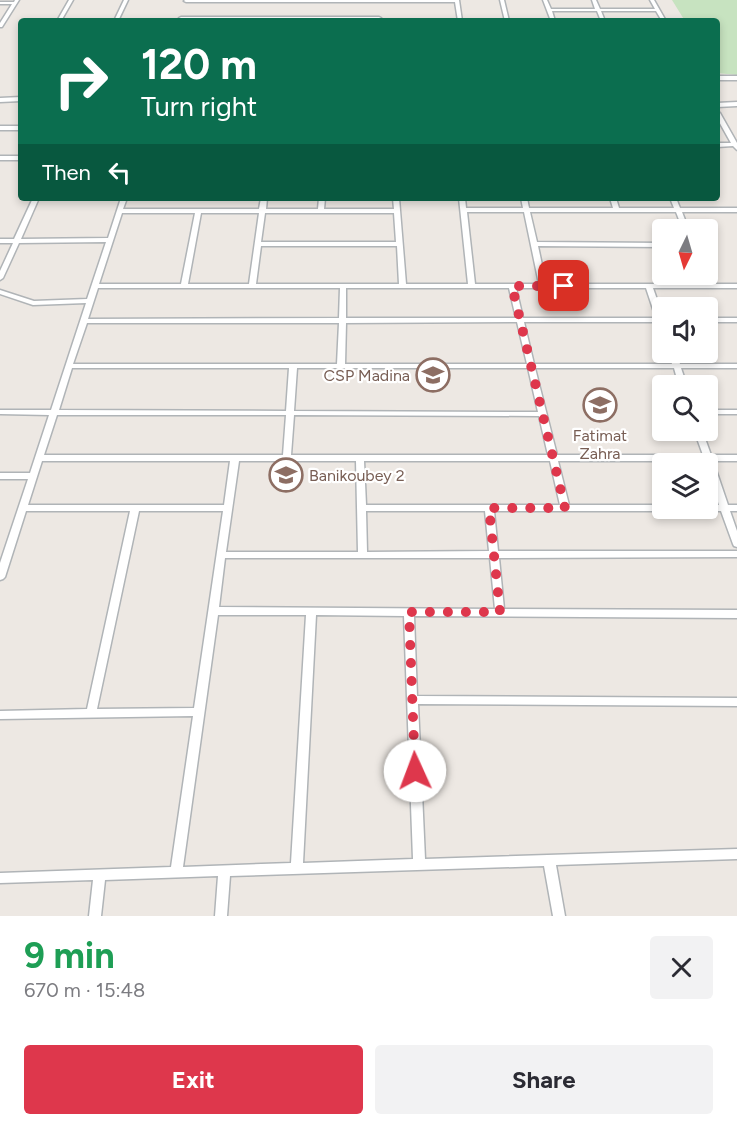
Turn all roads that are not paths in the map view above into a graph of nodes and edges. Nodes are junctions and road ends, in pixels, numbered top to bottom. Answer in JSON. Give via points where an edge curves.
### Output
{"nodes":[{"id":1,"x":71,"y":0,"type":"edge"},
{"id":2,"x":126,"y":0,"type":"edge"},
{"id":3,"x":186,"y":0,"type":"edge"},
{"id":4,"x":502,"y":0,"type":"edge"},
{"id":5,"x":545,"y":0,"type":"edge"},
{"id":6,"x":594,"y":0,"type":"edge"},
{"id":7,"x":652,"y":0,"type":"edge"},
{"id":8,"x":248,"y":1,"type":"edge"},
{"id":9,"x":380,"y":1,"type":"edge"},
{"id":10,"x":404,"y":1,"type":"edge"},
{"id":11,"x":457,"y":1,"type":"edge"},
{"id":12,"x":16,"y":2,"type":"edge"},
{"id":13,"x":0,"y":3,"type":"edge"},
{"id":14,"x":549,"y":10,"type":"junction"},
{"id":15,"x":598,"y":10,"type":"junction"},
{"id":16,"x":658,"y":10,"type":"junction"},
{"id":17,"x":61,"y":18,"type":"edge"},
{"id":18,"x":117,"y":18,"type":"edge"},
{"id":19,"x":181,"y":18,"type":"edge"},
{"id":20,"x":379,"y":18,"type":"edge"},
{"id":21,"x":460,"y":18,"type":"edge"},
{"id":22,"x":506,"y":18,"type":"edge"},
{"id":23,"x":552,"y":18,"type":"edge"},
{"id":24,"x":602,"y":18,"type":"edge"},
{"id":25,"x":662,"y":18,"type":"edge"},
{"id":26,"x":0,"y":26,"type":"edge"},
{"id":27,"x":720,"y":78,"type":"edge"},
{"id":28,"x":737,"y":78,"type":"edge"},
{"id":29,"x":18,"y":99,"type":"edge"},
{"id":30,"x":0,"y":100,"type":"edge"},
{"id":31,"x":737,"y":104,"type":"edge"},
{"id":32,"x":720,"y":105,"type":"edge"},
{"id":33,"x":720,"y":118,"type":"edge"},
{"id":34,"x":0,"y":128,"type":"edge"},
{"id":35,"x":18,"y":128,"type":"edge"},
{"id":36,"x":734,"y":137,"type":"edge"},
{"id":37,"x":720,"y":145,"type":"edge"},
{"id":38,"x":736,"y":146,"type":"edge"},
{"id":39,"x":18,"y":158,"type":"edge"},
{"id":40,"x":0,"y":159,"type":"edge"},
{"id":41,"x":35,"y":201,"type":"edge"},
{"id":42,"x":123,"y":201,"type":"edge"},
{"id":43,"x":264,"y":201,"type":"edge"},
{"id":44,"x":322,"y":201,"type":"edge"},
{"id":45,"x":396,"y":201,"type":"edge"},
{"id":46,"x":462,"y":201,"type":"edge"},
{"id":47,"x":525,"y":201,"type":"edge"},
{"id":48,"x":614,"y":201,"type":"edge"},
{"id":49,"x":674,"y":201,"type":"edge"},
{"id":50,"x":463,"y":210,"type":"junction"},
{"id":51,"x":527,"y":210,"type":"junction"},
{"id":52,"x":617,"y":210,"type":"junction"},
{"id":53,"x":678,"y":210,"type":"junction"},
{"id":54,"x":737,"y":210,"type":"edge"},
{"id":55,"x":120,"y":211,"type":"junction"},
{"id":56,"x":198,"y":211,"type":"junction"},
{"id":57,"x":262,"y":211,"type":"junction"},
{"id":58,"x":321,"y":211,"type":"junction"},
{"id":59,"x":396,"y":211,"type":"junction"},
{"id":60,"x":682,"y":219,"type":"edge"},
{"id":61,"x":110,"y":240,"type":"junction"},
{"id":62,"x":0,"y":241,"type":"edge"},
{"id":63,"x":17,"y":241,"type":"junction"},
{"id":64,"x":258,"y":244,"type":"junction"},
{"id":65,"x":398,"y":244,"type":"junction"},
{"id":66,"x":534,"y":244,"type":"junction"},
{"id":67,"x":652,"y":245,"type":"edge"},
{"id":68,"x":0,"y":278,"type":"edge"},
{"id":69,"x":95,"y":286,"type":"junction"},
{"id":70,"x":184,"y":286,"type":"junction"},
{"id":71,"x":252,"y":286,"type":"junction"},
{"id":72,"x":343,"y":286,"type":"junction"},
{"id":73,"x":403,"y":286,"type":"junction"},
{"id":74,"x":472,"y":286,"type":"junction"},
{"id":75,"x":512,"y":286,"type":"junction"},
{"id":76,"x":543,"y":286,"type":"junction"},
{"id":77,"x":649,"y":286,"type":"junction"},
{"id":78,"x":710,"y":286,"type":"joint"},
{"id":79,"x":737,"y":286,"type":"edge"},
{"id":80,"x":0,"y":292,"type":"edge"},
{"id":81,"x":653,"y":297,"type":"edge"},
{"id":82,"x":90,"y":301,"type":"junction"},
{"id":83,"x":342,"y":320,"type":"junction"},
{"id":84,"x":520,"y":320,"type":"junction"},
{"id":85,"x":718,"y":320,"type":"edge"},
{"id":86,"x":737,"y":320,"type":"edge"},
{"id":87,"x":84,"y":321,"type":"junction"},
{"id":88,"x":652,"y":322,"type":"edge"},
{"id":89,"x":531,"y":365,"type":"junction"},
{"id":90,"x":676,"y":365,"type":"junction"},
{"id":91,"x":69,"y":366,"type":"junction"},
{"id":92,"x":737,"y":366,"type":"edge"},
{"id":93,"x":292,"y":367,"type":"junction"},
{"id":94,"x":341,"y":367,"type":"junction"},
{"id":95,"x":679,"y":375,"type":"edge"},
{"id":96,"x":0,"y":412,"type":"edge"},
{"id":97,"x":718,"y":412,"type":"edge"},
{"id":98,"x":737,"y":412,"type":"edge"},
{"id":99,"x":53,"y":414,"type":"junction"},
{"id":100,"x":290,"y":414,"type":"junction"},
{"id":101,"x":542,"y":414,"type":"junction"},
{"id":102,"x":39,"y":458,"type":"junction"},
{"id":103,"x":235,"y":458,"type":"junction"},
{"id":104,"x":288,"y":458,"type":"junction"},
{"id":105,"x":360,"y":458,"type":"junction"},
{"id":106,"x":553,"y":458,"type":"junction"},
{"id":107,"x":652,"y":458,"type":"edge"},
{"id":108,"x":718,"y":458,"type":"edge"},
{"id":109,"x":737,"y":458,"type":"edge"},
{"id":110,"x":0,"y":476,"type":"edge"},
{"id":111,"x":33,"y":476,"type":"junction"},
{"id":112,"x":718,"y":487,"type":"edge"},
{"id":113,"x":23,"y":508,"type":"junction"},
{"id":114,"x":135,"y":508,"type":"junction"},
{"id":115,"x":228,"y":508,"type":"junction"},
{"id":116,"x":361,"y":508,"type":"junction"},
{"id":117,"x":489,"y":508,"type":"junction"},
{"id":118,"x":565,"y":508,"type":"junction"},
{"id":119,"x":652,"y":508,"type":"edge"},
{"id":120,"x":718,"y":508,"type":"edge"},
{"id":121,"x":725,"y":508,"type":"junction"},
{"id":122,"x":737,"y":508,"type":"edge"},
{"id":123,"x":737,"y":544,"type":"edge"},
{"id":124,"x":4,"y":550,"type":"edge"},
{"id":125,"x":221,"y":555,"type":"junction"},
{"id":126,"x":363,"y":555,"type":"junction"},
{"id":127,"x":494,"y":555,"type":"junction"},
{"id":128,"x":737,"y":555,"type":"edge"},
{"id":129,"x":0,"y":577,"type":"edge"},
{"id":130,"x":213,"y":611,"type":"junction"},
{"id":131,"x":311,"y":612,"type":"junction"},
{"id":132,"x":409,"y":612,"type":"junction"},
{"id":133,"x":500,"y":612,"type":"junction"},
{"id":134,"x":737,"y":614,"type":"edge"},
{"id":135,"x":412,"y":700,"type":"junction"},
{"id":136,"x":737,"y":702,"type":"edge"},
{"id":137,"x":197,"y":712,"type":"junction"},
{"id":138,"x":91,"y":714,"type":"junction"},
{"id":139,"x":0,"y":715,"type":"edge"},
{"id":140,"x":737,"y":854,"type":"edge"},
{"id":141,"x":549,"y":860,"type":"junction"},
{"id":142,"x":418,"y":865,"type":"junction"},
{"id":143,"x":297,"y":869,"type":"junction"},
{"id":144,"x":224,"y":871,"type":"junction"},
{"id":145,"x":176,"y":873,"type":"junction"},
{"id":146,"x":100,"y":875,"type":"junction"},
{"id":147,"x":0,"y":878,"type":"edge"},
{"id":148,"x":95,"y":916,"type":"edge"},
{"id":149,"x":221,"y":916,"type":"edge"},
{"id":150,"x":559,"y":916,"type":"edge"}],
"edges":[{"from":1,"to":17,"type":"street"},
{"from":2,"to":18,"type":"street"},
{"from":3,"to":8,"type":"street"},
{"from":3,"to":19,"type":"street"},
{"from":4,"to":22,"type":"street"},
{"from":5,"to":14,"type":"street"},
{"from":6,"to":15,"type":"street"},
{"from":7,"to":16,"type":"street"},
{"from":8,"to":9,"type":"street"},
{"from":9,"to":10,"type":"street"},
{"from":9,"to":20,"type":"street"},
{"from":10,"to":11,"type":"street"},
{"from":11,"to":21,"type":"street"},
{"from":12,"to":13,"type":"street"},
{"from":12,"to":26,"type":"street"},
{"from":14,"to":15,"type":"street"},
{"from":14,"to":23,"type":"street"},
{"from":15,"to":16,"type":"street"},
{"from":15,"to":24,"type":"street"},
{"from":16,"to":25,"type":"street"},
{"from":27,"to":28,"type":"street"},
{"from":29,"to":30,"type":"street"},
{"from":31,"to":32,"type":"street"},
{"from":33,"to":36,"type":"street"},
{"from":34,"to":35,"type":"street"},
{"from":36,"to":38,"type":"street"},
{"from":37,"to":38,"type":"street"},
{"from":39,"to":40,"type":"street"},
{"from":41,"to":63,"type":"street"},
{"from":42,"to":55,"type":"street"},
{"from":43,"to":57,"type":"street"},
{"from":44,"to":58,"type":"street"},
{"from":45,"to":59,"type":"street"},
{"from":46,"to":50,"type":"street"},
{"from":47,"to":51,"type":"street"},
{"from":48,"to":52,"type":"street"},
{"from":49,"to":53,"type":"street"},
{"from":50,"to":51,"type":"street"},
{"from":50,"to":74,"type":"street"},
{"from":51,"to":52,"type":"street"},
{"from":51,"to":66,"type":"street"},
{"from":52,"to":53,"type":"street"},
{"from":53,"to":54,"type":"street"},
{"from":53,"to":60,"type":"street"},
{"from":55,"to":56,"type":"street"},
{"from":55,"to":61,"type":"street"},
{"from":56,"to":57,"type":"street"},
{"from":56,"to":70,"type":"street"},
{"from":57,"to":58,"type":"street"},
{"from":57,"to":64,"type":"street"},
{"from":58,"to":59,"type":"street"},
{"from":59,"to":65,"type":"street"},
{"from":61,"to":63,"type":"street"},
{"from":61,"to":69,"type":"street"},
{"from":62,"to":63,"type":"street"},
{"from":63,"to":68,"type":"street"},
{"from":64,"to":65,"type":"street"},
{"from":64,"to":71,"type":"street"},
{"from":65,"to":73,"type":"street"},
{"from":66,"to":67,"type":"street"},
{"from":66,"to":76,"type":"street"},
{"from":69,"to":70,"type":"street"},
{"from":69,"to":82,"type":"street"},
{"from":70,"to":71,"type":"street"},
{"from":71,"to":72,"type":"street"},
{"from":72,"to":73,"type":"street"},
{"from":72,"to":83,"type":"street"},
{"from":73,"to":74,"type":"street"},
{"from":74,"to":75,"type":"street"},
{"from":75,"to":76,"type":"street"},
{"from":75,"to":84,"type":"street"},
{"from":76,"to":77,"type":"street"},
{"from":77,"to":78,"type":"street"},
{"from":77,"to":81,"type":"street"},
{"from":78,"to":79,"type":"street"},
{"from":80,"to":82,"type":"street","via":[[33,303]]},
{"from":82,"to":87,"type":"street"},
{"from":83,"to":84,"type":"street"},
{"from":83,"to":87,"type":"street"},
{"from":83,"to":94,"type":"street"},
{"from":84,"to":88,"type":"street"},
{"from":84,"to":89,"type":"street"},
{"from":85,"to":86,"type":"street"},
{"from":87,"to":91,"type":"street"},
{"from":89,"to":90,"type":"street"},
{"from":89,"to":94,"type":"street"},
{"from":89,"to":101,"type":"street"},
{"from":90,"to":92,"type":"street"},
{"from":90,"to":95,"type":"street"},
{"from":91,"to":93,"type":"street"},
{"from":91,"to":99,"type":"street"},
{"from":93,"to":94,"type":"street"},
{"from":93,"to":100,"type":"street"},
{"from":96,"to":99,"type":"street"},
{"from":97,"to":98,"type":"street"},
{"from":99,"to":100,"type":"street"},
{"from":99,"to":102,"type":"street"},
{"from":100,"to":101,"type":"street"},
{"from":100,"to":104,"type":"street"},
{"from":101,"to":106,"type":"street"},
{"from":102,"to":103,"type":"street"},
{"from":102,"to":111,"type":"street"},
{"from":103,"to":104,"type":"street"},
{"from":103,"to":115,"type":"street"},
{"from":104,"to":105,"type":"street"},
{"from":105,"to":106,"type":"street"},
{"from":105,"to":116,"type":"street"},
{"from":106,"to":107,"type":"street"},
{"from":106,"to":118,"type":"street"},
{"from":108,"to":109,"type":"street"},
{"from":110,"to":111,"type":"street"},
{"from":111,"to":113,"type":"street"},
{"from":112,"to":121,"type":"street"},
{"from":113,"to":114,"type":"street"},
{"from":113,"to":124,"type":"street"},
{"from":114,"to":115,"type":"street"},
{"from":114,"to":138,"type":"street"},
{"from":115,"to":125,"type":"street"},
{"from":116,"to":117,"type":"street"},
{"from":116,"to":126,"type":"street"},
{"from":117,"to":118,"type":"street"},
{"from":117,"to":127,"type":"street"},
{"from":118,"to":119,"type":"street"},
{"from":120,"to":121,"type":"street"},
{"from":121,"to":122,"type":"street"},
{"from":121,"to":123,"type":"street"},
{"from":124,"to":129,"type":"street"},
{"from":125,"to":126,"type":"street"},
{"from":125,"to":130,"type":"street"},
{"from":126,"to":127,"type":"street"},
{"from":127,"to":128,"type":"street"},
{"from":127,"to":133,"type":"street"},
{"from":130,"to":131,"type":"street"},
{"from":130,"to":137,"type":"street"},
{"from":131,"to":132,"type":"street"},
{"from":131,"to":143,"type":"street"},
{"from":132,"to":133,"type":"street"},
{"from":132,"to":135,"type":"street"},
{"from":133,"to":134,"type":"street"},
{"from":135,"to":136,"type":"street"},
{"from":135,"to":142,"type":"street"},
{"from":137,"to":138,"type":"street"},
{"from":137,"to":145,"type":"street"},
{"from":138,"to":139,"type":"street"},
{"from":140,"to":141,"type":"street"},
{"from":141,"to":142,"type":"street"},
{"from":141,"to":150,"type":"street"},
{"from":142,"to":143,"type":"street"},
{"from":143,"to":144,"type":"street"},
{"from":144,"to":145,"type":"street"},
{"from":144,"to":149,"type":"street"},
{"from":145,"to":146,"type":"street"},
{"from":146,"to":147,"type":"street"},
{"from":146,"to":148,"type":"street"}]}
